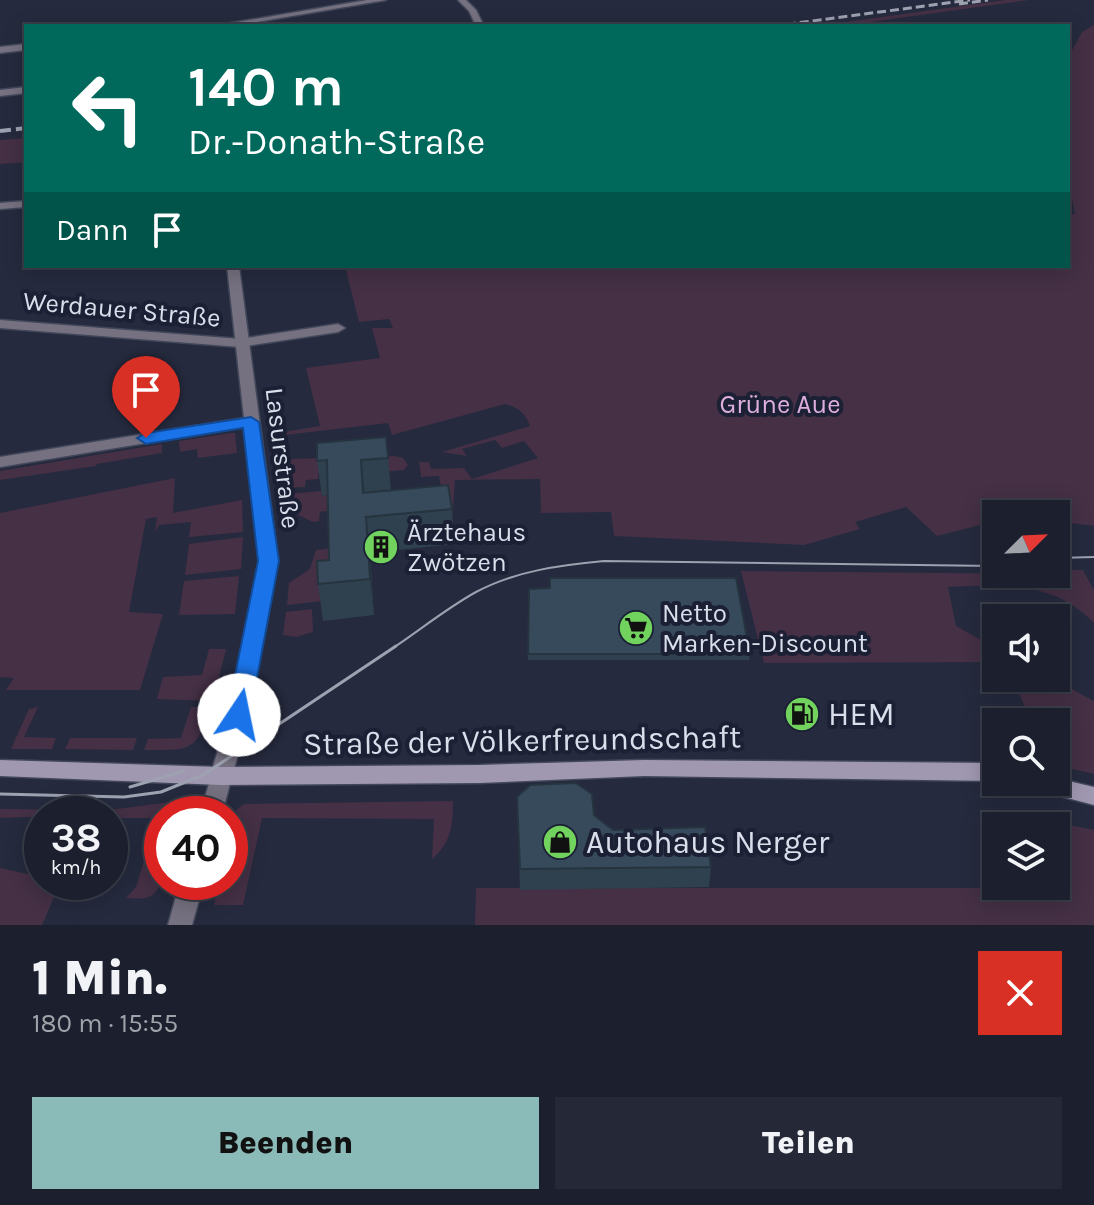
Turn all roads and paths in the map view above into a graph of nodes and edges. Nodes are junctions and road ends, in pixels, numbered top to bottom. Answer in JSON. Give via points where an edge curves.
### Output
{"nodes":[{"id":1,"x":382,"y":0,"type":"edge"},
{"id":2,"x":462,"y":0,"type":"edge"},
{"id":3,"x":231,"y":24,"type":"edge"},
{"id":4,"x":479,"y":24,"type":"edge"},
{"id":5,"x":24,"y":47,"type":"edge"},
{"id":6,"x":0,"y":50,"type":"edge"},
{"id":7,"x":24,"y":90,"type":"edge"},
{"id":8,"x":0,"y":93,"type":"edge"},
{"id":9,"x":24,"y":204,"type":"edge"},
{"id":10,"x":0,"y":206,"type":"edge"},
{"id":11,"x":233,"y":268,"type":"edge"},
{"id":12,"x":0,"y":324,"type":"edge"},
{"id":13,"x":338,"y":328,"type":"dead end"},
{"id":14,"x":240,"y":343,"type":"junction"},
{"id":15,"x":251,"y":422,"type":"junction"},
{"id":16,"x":0,"y":462,"type":"edge"},
{"id":17,"x":0,"y":768,"type":"edge"},
{"id":18,"x":982,"y":772,"type":"edge"},
{"id":19,"x":221,"y":776,"type":"junction"},
{"id":20,"x":1070,"y":790,"type":"edge"},
{"id":21,"x":216,"y":796,"type":"edge"},
{"id":22,"x":1094,"y":796,"type":"edge"},
{"id":23,"x":187,"y":900,"type":"edge"},
{"id":24,"x":180,"y":925,"type":"edge"}],
"edges":[{"from":1,"to":3,"type":"street"},
{"from":2,"to":4,"type":"street"},
{"from":5,"to":6,"type":"street"},
{"from":7,"to":8,"type":"street"},
{"from":9,"to":10,"type":"street"},
{"from":11,"to":14,"type":"street","name":"Lasurstraße"},
{"from":12,"to":14,"type":"street","name":"Werdauer Straße"},
{"from":13,"to":14,"type":"street"},
{"from":14,"to":15,"type":"street","name":"Lasurstraße"},
{"from":15,"to":16,"type":"street"},
{"from":15,"to":19,"type":"street","name":"Lasurstraße","via":[[269,561],[239,715]]},
{"from":17,"to":19,"type":"main road","name":"Straße der Völkerfreundschaft"},
{"from":18,"to":19,"type":"main road","name":"Straße der Völkerfreundschaft","via":[[630,768]]},
{"from":19,"to":21,"type":"street","name":"Lasurstraße"},
{"from":20,"to":22,"type":"main road"},
{"from":23,"to":24,"type":"street"}]}
